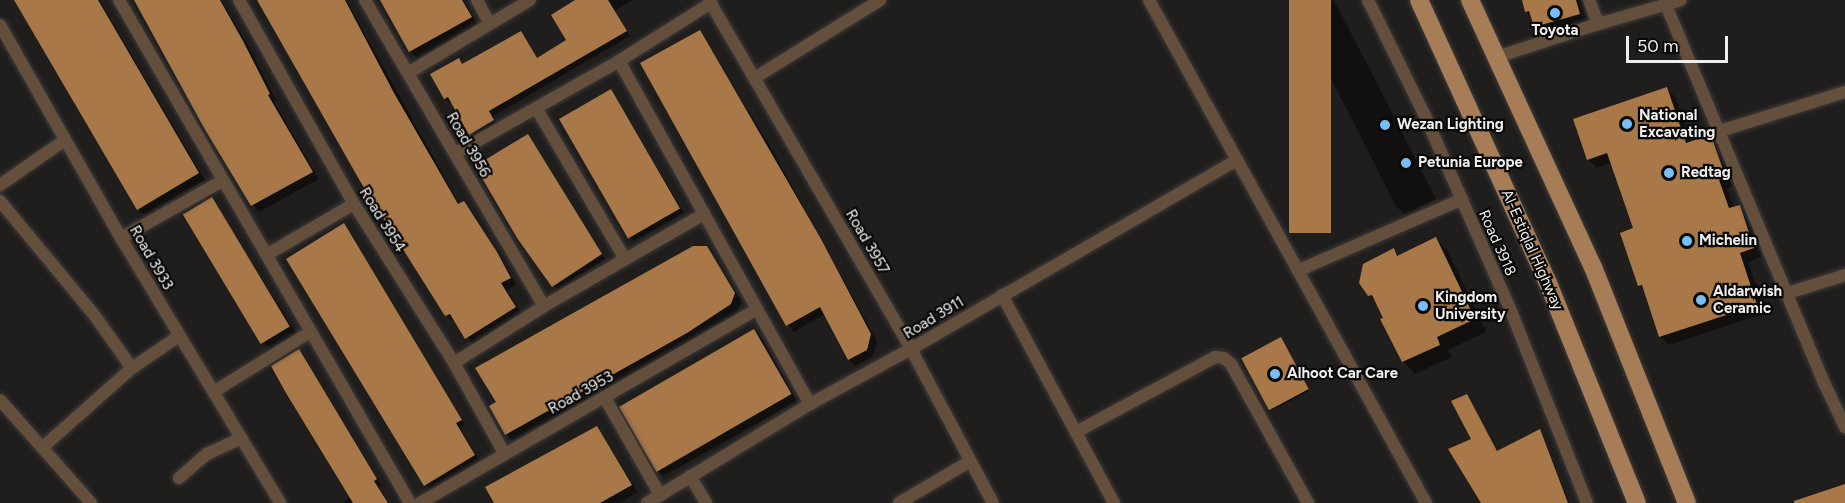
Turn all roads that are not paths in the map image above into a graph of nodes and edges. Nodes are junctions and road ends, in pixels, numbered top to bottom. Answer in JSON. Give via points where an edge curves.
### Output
{"nodes":[{"id":1,"x":119,"y":0,"type":"edge"},
{"id":2,"x":239,"y":0,"type":"edge"},
{"id":3,"x":365,"y":0,"type":"edge"},
{"id":4,"x":477,"y":0,"type":"edge"},
{"id":5,"x":530,"y":0,"type":"edge"},
{"id":6,"x":880,"y":0,"type":"edge"},
{"id":7,"x":1149,"y":0,"type":"edge"},
{"id":8,"x":1368,"y":0,"type":"edge"},
{"id":9,"x":1419,"y":0,"type":"edge"},
{"id":10,"x":1470,"y":0,"type":"edge"},
{"id":11,"x":1589,"y":0,"type":"edge"},
{"id":12,"x":1681,"y":0,"type":"edge"},
{"id":13,"x":710,"y":2,"type":"edge"},
{"id":14,"x":1666,"y":5,"type":"junction"},
{"id":15,"x":489,"y":23,"type":"junction"},
{"id":16,"x":1598,"y":24,"type":"junction"},
{"id":17,"x":0,"y":25,"type":"edge"},
{"id":18,"x":1497,"y":57,"type":"junction"},
{"id":19,"x":619,"y":61,"type":"junction"},
{"id":20,"x":408,"y":73,"type":"junction"},
{"id":21,"x":756,"y":77,"type":"junction"},
{"id":22,"x":1845,"y":92,"type":"edge"},
{"id":23,"x":536,"y":108,"type":"junction"},
{"id":24,"x":1720,"y":131,"type":"junction"},
{"id":25,"x":65,"y":140,"type":"junction"},
{"id":26,"x":456,"y":153,"type":"junction"},
{"id":27,"x":1238,"y":159,"type":"junction"},
{"id":28,"x":222,"y":181,"type":"junction"},
{"id":29,"x":0,"y":184,"type":"edge"},
{"id":30,"x":1462,"y":200,"type":"junction"},
{"id":31,"x":0,"y":201,"type":"edge"},
{"id":32,"x":354,"y":204,"type":"junction"},
{"id":33,"x":704,"y":214,"type":"junction"},
{"id":34,"x":121,"y":238,"type":"junction"},
{"id":35,"x":268,"y":254,"type":"junction"},
{"id":36,"x":625,"y":259,"type":"junction"},
{"id":37,"x":1299,"y":270,"type":"junction"},
{"id":38,"x":1845,"y":275,"type":"edge"},
{"id":39,"x":1788,"y":293,"type":"junction"},
{"id":40,"x":1002,"y":295,"type":"junction"},
{"id":41,"x":544,"y":306,"type":"junction"},
{"id":42,"x":757,"y":309,"type":"junction"},
{"id":43,"x":310,"y":332,"type":"junction"},
{"id":44,"x":179,"y":336,"type":"junction"},
{"id":45,"x":911,"y":350,"type":"junction"},
{"id":46,"x":454,"y":363,"type":"junction"},
{"id":47,"x":132,"y":368,"type":"junction"},
{"id":48,"x":215,"y":391,"type":"junction"},
{"id":49,"x":605,"y":398,"type":"junction"},
{"id":50,"x":0,"y":399,"type":"edge"},
{"id":51,"x":810,"y":404,"type":"junction"},
{"id":52,"x":1844,"y":423,"type":"edge"},
{"id":53,"x":1076,"y":432,"type":"junction"},
{"id":54,"x":242,"y":438,"type":"junction"},
{"id":55,"x":43,"y":447,"type":"junction"},
{"id":56,"x":504,"y":453,"type":"junction"},
{"id":57,"x":969,"y":462,"type":"junction"},
{"id":58,"x":690,"y":476,"type":"junction"},
{"id":59,"x":179,"y":478,"type":"dead end"},
{"id":60,"x":660,"y":495,"type":"junction"},
{"id":61,"x":91,"y":503,"type":"edge"},
{"id":62,"x":280,"y":503,"type":"edge"},
{"id":63,"x":410,"y":503,"type":"edge"},
{"id":64,"x":420,"y":503,"type":"edge"},
{"id":65,"x":646,"y":503,"type":"edge"},
{"id":66,"x":706,"y":503,"type":"edge"},
{"id":67,"x":899,"y":503,"type":"edge"},
{"id":68,"x":993,"y":503,"type":"edge"},
{"id":69,"x":1114,"y":503,"type":"edge"},
{"id":70,"x":1308,"y":503,"type":"edge"},
{"id":71,"x":1426,"y":503,"type":"edge"},
{"id":72,"x":1587,"y":503,"type":"edge"},
{"id":73,"x":1637,"y":503,"type":"edge"},
{"id":74,"x":1687,"y":503,"type":"edge"}],
"edges":[{"from":1,"to":28,"type":"street"},
{"from":2,"to":32,"type":"street","name":"Road 3954"},
{"from":3,"to":20,"type":"street","name":"Road 3956"},
{"from":4,"to":15,"type":"street"},
{"from":5,"to":15,"type":"street"},
{"from":6,"to":21,"type":"street"},
{"from":7,"to":27,"type":"street"},
{"from":8,"to":30,"type":"street","name":"Road 3918"},
{"from":9,"to":73,"type":"main road","name":"Al-Estiqlal Highway","via":[[1548,283]]},
{"from":10,"to":18,"type":"main road"},
{"from":11,"to":16,"type":"street"},
{"from":12,"to":14,"type":"street"},
{"from":13,"to":19,"type":"street"},
{"from":13,"to":21,"type":"street","name":"Road 3957"},
{"from":14,"to":16,"type":"street"},
{"from":14,"to":24,"type":"street"},
{"from":15,"to":20,"type":"street"},
{"from":16,"to":18,"type":"street"},
{"from":17,"to":25,"type":"street","name":"Road 3933"},
{"from":18,"to":74,"type":"main road","via":[[1593,267]]},
{"from":19,"to":23,"type":"street"},
{"from":19,"to":33,"type":"street"},
{"from":20,"to":26,"type":"street","name":"Road 3956"},
{"from":21,"to":45,"type":"street","name":"Road 3957"},
{"from":22,"to":24,"type":"street"},
{"from":23,"to":26,"type":"street"},
{"from":23,"to":36,"type":"street"},
{"from":24,"to":39,"type":"street"},
{"from":25,"to":29,"type":"street"},
{"from":25,"to":34,"type":"street","name":"Road 3933"},
{"from":26,"to":41,"type":"street","name":"Road 3956"},
{"from":27,"to":37,"type":"street"},
{"from":27,"to":40,"type":"street","name":"Road 3911"},
{"from":28,"to":34,"type":"street"},
{"from":28,"to":35,"type":"street"},
{"from":30,"to":37,"type":"street"},
{"from":30,"to":72,"type":"street","name":"Road 3918"},
{"from":31,"to":47,"type":"street","via":[[95,316]]},
{"from":32,"to":35,"type":"street"},
{"from":32,"to":46,"type":"street","name":"Road 3954"},
{"from":33,"to":36,"type":"street"},
{"from":33,"to":42,"type":"street"},
{"from":34,"to":44,"type":"street","name":"Road 3933"},
{"from":35,"to":43,"type":"street"},
{"from":36,"to":41,"type":"street"},
{"from":37,"to":71,"type":"street"},
{"from":38,"to":39,"type":"street"},
{"from":39,"to":52,"type":"street"},
{"from":40,"to":45,"type":"street","name":"Road 3911"},
{"from":40,"to":53,"type":"street"},
{"from":41,"to":46,"type":"street"},
{"from":42,"to":49,"type":"street","name":"Road 3953"},
{"from":42,"to":51,"type":"street"},
{"from":43,"to":48,"type":"street"},
{"from":43,"to":63,"type":"street"},
{"from":44,"to":47,"type":"street"},
{"from":44,"to":48,"type":"street","name":"Road 3933"},
{"from":45,"to":51,"type":"street","name":"Road 3911"},
{"from":45,"to":57,"type":"street","name":"Road 3957"},
{"from":46,"to":56,"type":"street","name":"Road 3954"},
{"from":47,"to":55,"type":"street"},
{"from":48,"to":54,"type":"street","name":"Road 3933"},
{"from":49,"to":56,"type":"street","name":"Road 3953"},
{"from":49,"to":60,"type":"street"},
{"from":50,"to":55,"type":"street"},
{"from":51,"to":58,"type":"street","name":"Road 3911"},
{"from":53,"to":69,"type":"street"},
{"from":53,"to":70,"type":"street","via":[[1215,357],[1224,358],[1231,364]]},
{"from":54,"to":59,"type":"street","via":[[207,454]]},
{"from":54,"to":62,"type":"street","name":"Road 3933"},
{"from":55,"to":61,"type":"street"},
{"from":56,"to":64,"type":"street","name":"Road 3953"},
{"from":57,"to":67,"type":"street"},
{"from":57,"to":68,"type":"street","name":"Road 3957"},
{"from":58,"to":60,"type":"street","name":"Road 3911"},
{"from":58,"to":66,"type":"street"},
{"from":60,"to":65,"type":"street","name":"Road 3911"}]}
